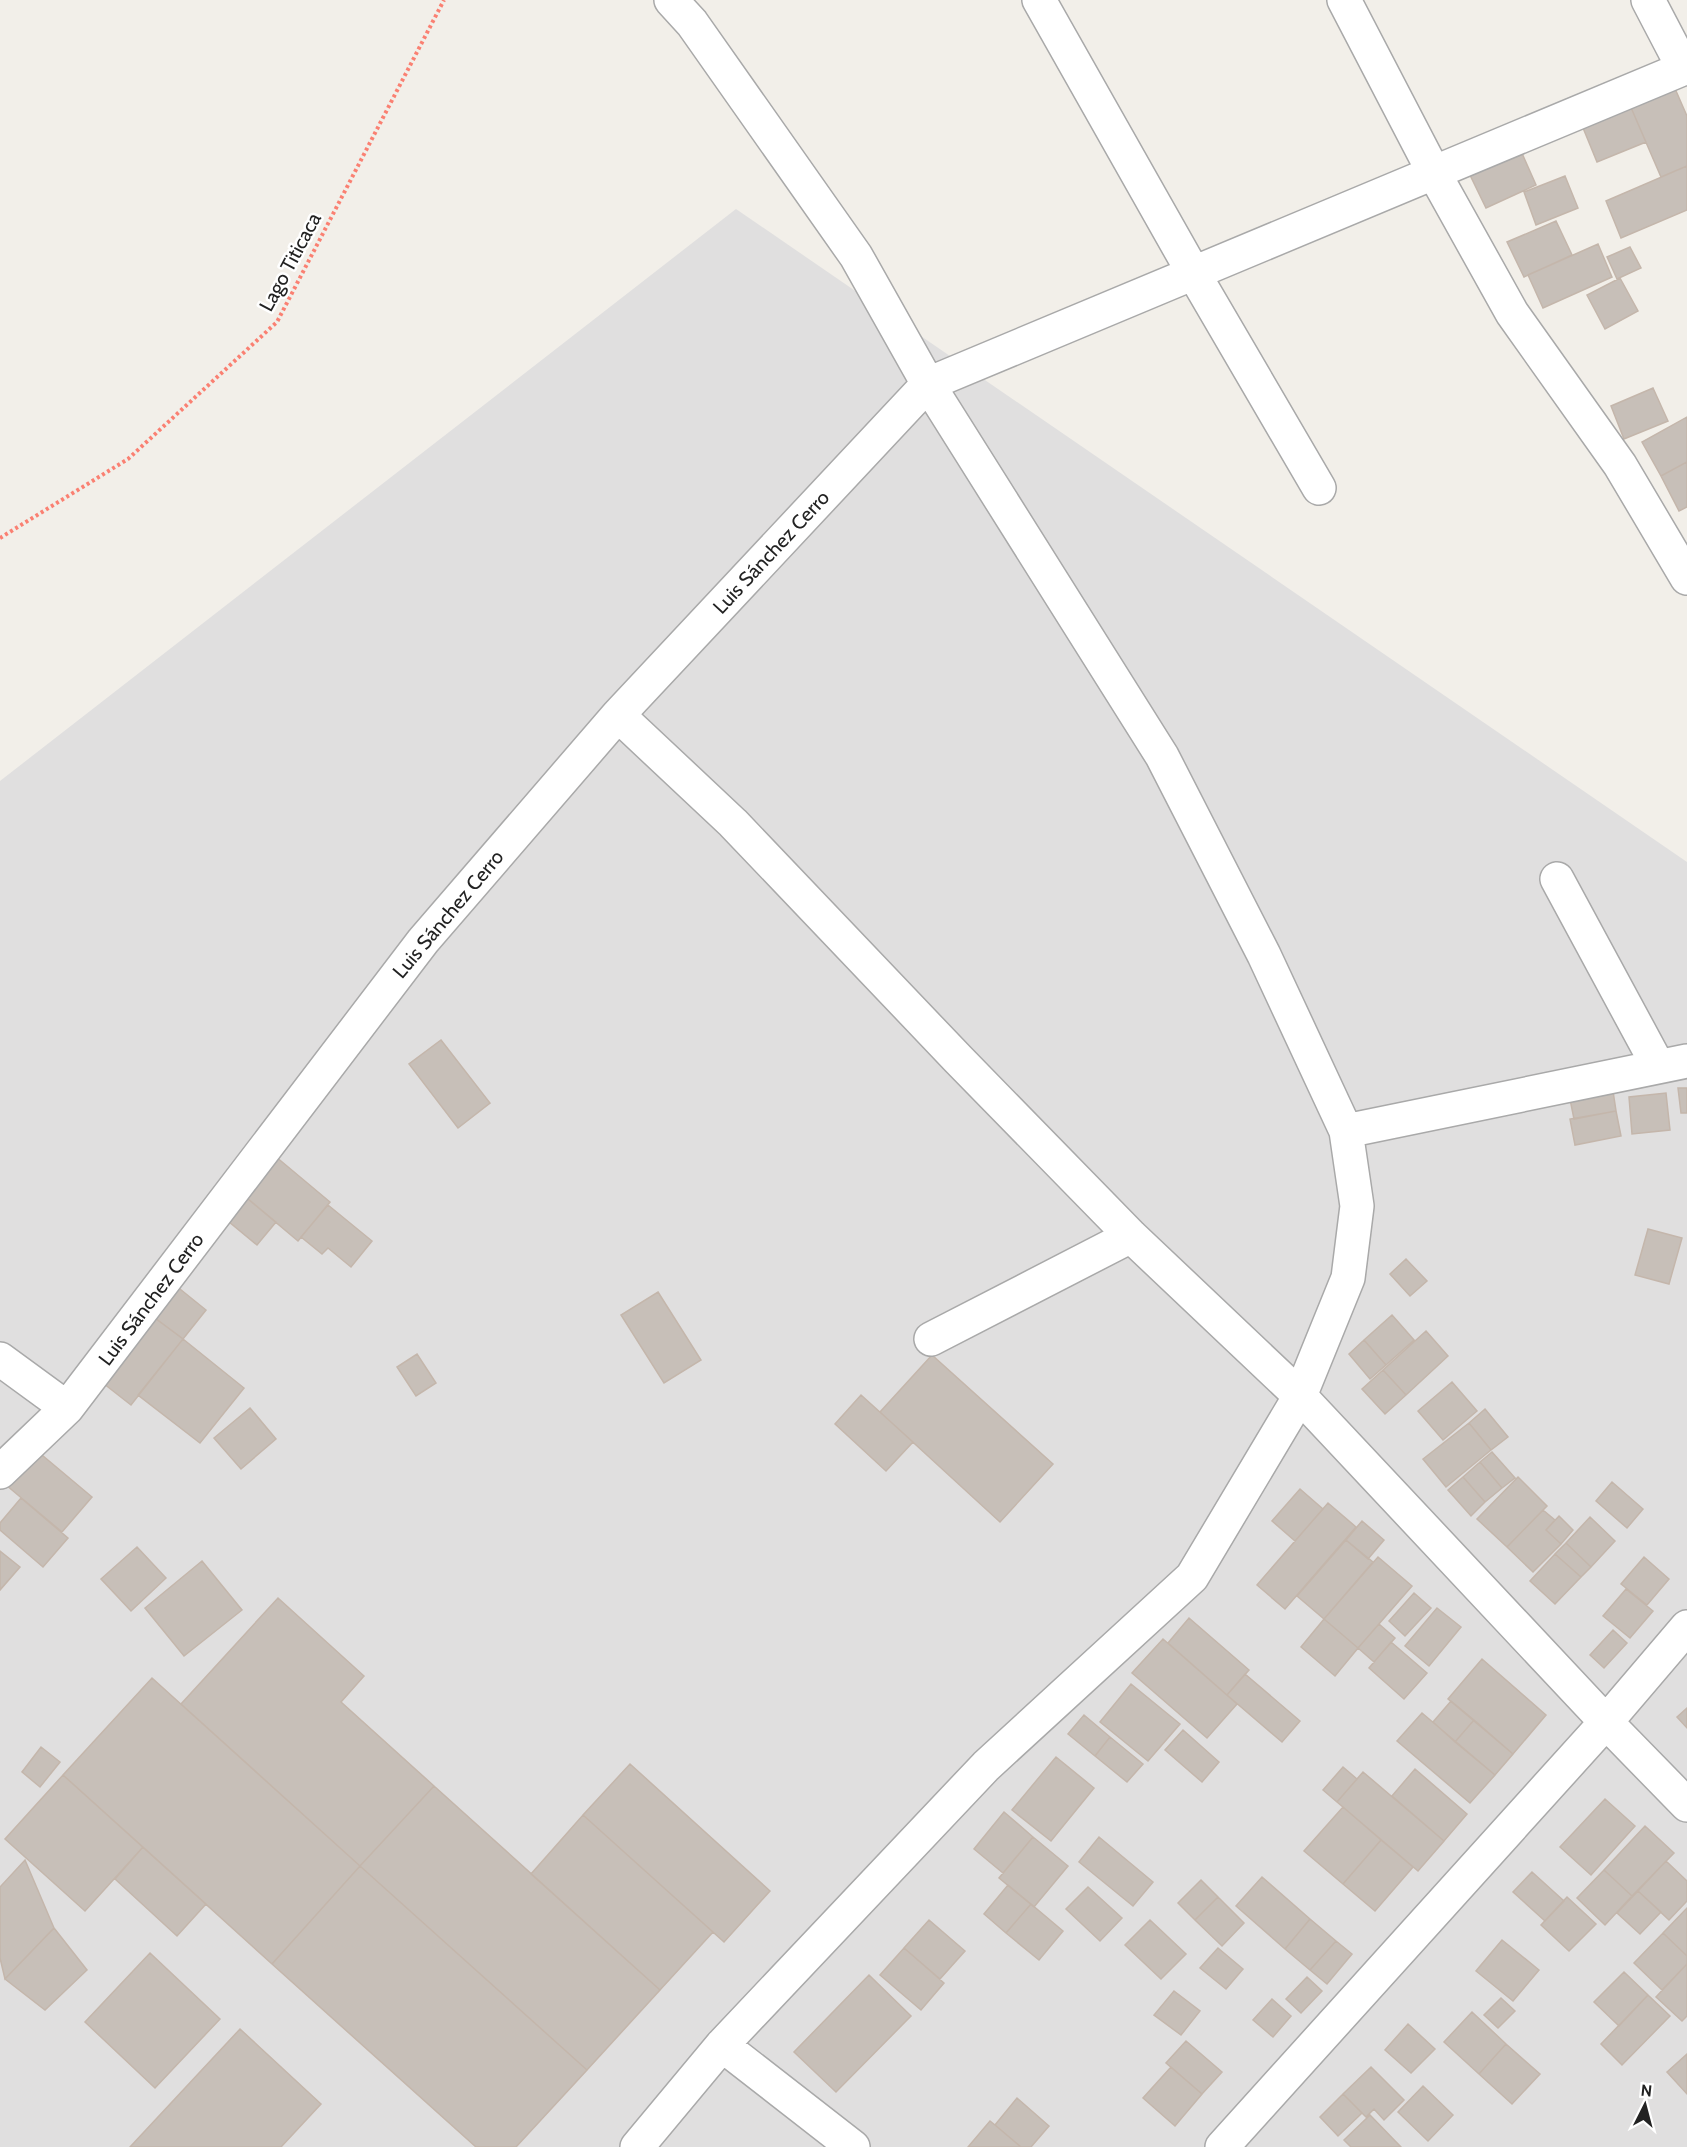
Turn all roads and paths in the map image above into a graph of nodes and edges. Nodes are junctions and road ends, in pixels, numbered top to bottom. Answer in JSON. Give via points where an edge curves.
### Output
{"nodes":[{"id":1,"x":444,"y":0,"type":"edge"},
{"id":2,"x":671,"y":0,"type":"edge"},
{"id":3,"x":1039,"y":0,"type":"edge"},
{"id":4,"x":1344,"y":0,"type":"edge"},
{"id":5,"x":1648,"y":0,"type":"edge"},
{"id":6,"x":1685,"y":68,"type":"edge"},
{"id":7,"x":1434,"y":173,"type":"junction"},
{"id":8,"x":1194,"y":274,"type":"junction"},
{"id":9,"x":928,"y":384,"type":"junction"},
{"id":10,"x":1319,"y":488,"type":"dead end"},
{"id":11,"x":0,"y":538,"type":"edge"},
{"id":12,"x":1687,"y":578,"type":"edge"},
{"id":13,"x":618,"y":715,"type":"junction"},
{"id":14,"x":1557,"y":879,"type":"dead end"},
{"id":15,"x":1672,"y":1064,"type":"edge"},
{"id":16,"x":1346,"y":1131,"type":"junction"},
{"id":17,"x":1131,"y":1236,"type":"junction"},
{"id":18,"x":931,"y":1339,"type":"dead end"},
{"id":19,"x":0,"y":1359,"type":"edge"},
{"id":20,"x":1300,"y":1396,"type":"junction"},
{"id":21,"x":67,"y":1408,"type":"junction"},
{"id":22,"x":0,"y":1472,"type":"edge"},
{"id":23,"x":1687,"y":1627,"type":"edge"},
{"id":24,"x":1606,"y":1722,"type":"junction"},
{"id":25,"x":1687,"y":1804,"type":"edge"},
{"id":26,"x":722,"y":2045,"type":"junction"},
{"id":27,"x":637,"y":2147,"type":"edge"},
{"id":28,"x":853,"y":2147,"type":"edge"},
{"id":29,"x":1222,"y":2147,"type":"edge"}],
"edges":[{"from":1,"to":11,"type":"path","name":"Lago Titicaca","via":[[277,322],[128,459]]},
{"from":2,"to":9,"type":"street","via":[[692,23],[855,256]]},
{"from":3,"to":8,"type":"street"},
{"from":4,"to":7,"type":"street"},
{"from":5,"to":6,"type":"street"},
{"from":6,"to":7,"type":"street"},
{"from":7,"to":8,"type":"street"},
{"from":7,"to":12,"type":"street","via":[[1512,313],[1620,465]]},
{"from":8,"to":9,"type":"street"},
{"from":8,"to":10,"type":"street"},
{"from":9,"to":13,"type":"street","name":"Luis Sánchez Cerro"},
{"from":9,"to":16,"type":"street","via":[[1161,756],[1264,956]]},
{"from":13,"to":17,"type":"street","via":[[733,823]]},
{"from":13,"to":21,"type":"street","name":"Luis Sánchez Cerro","via":[[423,941]]},
{"from":14,"to":15,"type":"street"},
{"from":15,"to":16,"type":"street"},
{"from":16,"to":20,"type":"street","via":[[1357,1206],[1348,1278]]},
{"from":17,"to":18,"type":"street"},
{"from":17,"to":20,"type":"street"},
{"from":19,"to":21,"type":"street"},
{"from":20,"to":24,"type":"street"},
{"from":20,"to":26,"type":"street","via":[[1192,1578],[986,1766]]},
{"from":21,"to":22,"type":"street","name":"Luis Sánchez Cerro"},
{"from":23,"to":24,"type":"street"},
{"from":24,"to":25,"type":"street"},
{"from":24,"to":29,"type":"street"},
{"from":26,"to":27,"type":"street"},
{"from":26,"to":28,"type":"street"}]}
